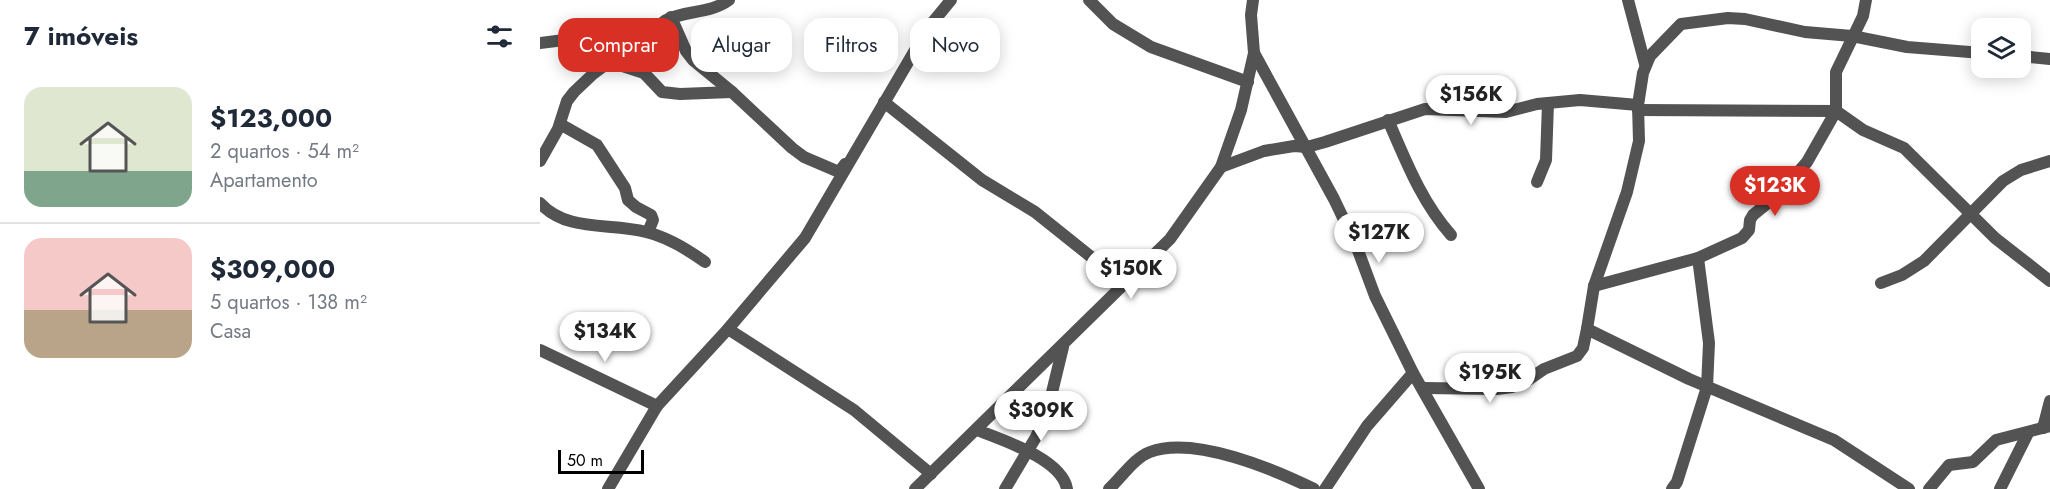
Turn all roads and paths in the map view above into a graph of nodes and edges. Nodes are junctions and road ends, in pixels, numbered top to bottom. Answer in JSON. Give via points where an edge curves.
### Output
{"nodes":[{"id":1,"x":729,"y":0,"type":"edge"},
{"id":2,"x":951,"y":0,"type":"edge"},
{"id":3,"x":1089,"y":0,"type":"edge"},
{"id":4,"x":1253,"y":0,"type":"edge"},
{"id":5,"x":1628,"y":0,"type":"edge"},
{"id":6,"x":1866,"y":0,"type":"edge"},
{"id":7,"x":671,"y":17,"type":"joint"},
{"id":8,"x":1852,"y":36,"type":"junction"},
{"id":9,"x":558,"y":41,"type":"edge"},
{"id":10,"x":540,"y":43,"type":"edge"},
{"id":11,"x":1971,"y":52,"type":"edge"},
{"id":12,"x":1254,"y":53,"type":"junction"},
{"id":13,"x":2031,"y":57,"type":"edge"},
{"id":14,"x":2050,"y":59,"type":"edge"},
{"id":15,"x":1646,"y":64,"type":"junction"},
{"id":16,"x":598,"y":72,"type":"edge"},
{"id":17,"x":641,"y":72,"type":"edge"},
{"id":18,"x":1248,"y":82,"type":"junction"},
{"id":19,"x":732,"y":92,"type":"junction"},
{"id":20,"x":884,"y":102,"type":"junction"},
{"id":21,"x":1548,"y":102,"type":"junction"},
{"id":22,"x":1638,"y":108,"type":"junction"},
{"id":23,"x":1836,"y":111,"type":"junction"},
{"id":24,"x":1388,"y":120,"type":"junction"},
{"id":25,"x":560,"y":124,"type":"junction"},
{"id":26,"x":1307,"y":147,"type":"junction"},
{"id":27,"x":853,"y":155,"type":"junction"},
{"id":28,"x":540,"y":161,"type":"edge"},
{"id":29,"x":2050,"y":161,"type":"edge"},
{"id":30,"x":1221,"y":167,"type":"junction"},
{"id":31,"x":1537,"y":182,"type":"dead end"},
{"id":32,"x":540,"y":202,"type":"edge"},
{"id":33,"x":1971,"y":213,"type":"junction"},
{"id":34,"x":648,"y":232,"type":"junction"},
{"id":35,"x":1451,"y":235,"type":"dead end"},
{"id":36,"x":1698,"y":258,"type":"junction"},
{"id":37,"x":705,"y":262,"type":"dead end"},
{"id":38,"x":2050,"y":280,"type":"edge"},
{"id":39,"x":1881,"y":283,"type":"dead end"},
{"id":40,"x":1125,"y":284,"type":"junction"},
{"id":41,"x":1594,"y":286,"type":"junction"},
{"id":42,"x":728,"y":329,"type":"junction"},
{"id":43,"x":1587,"y":329,"type":"junction"},
{"id":44,"x":1063,"y":346,"type":"junction"},
{"id":45,"x":540,"y":350,"type":"edge"},
{"id":46,"x":1413,"y":373,"type":"junction"},
{"id":47,"x":1707,"y":387,"type":"junction"},
{"id":48,"x":1423,"y":388,"type":"junction"},
{"id":49,"x":2050,"y":401,"type":"edge"},
{"id":50,"x":657,"y":406,"type":"junction"},
{"id":51,"x":2046,"y":427,"type":"edge"},
{"id":52,"x":977,"y":430,"type":"junction"},
{"id":53,"x":2028,"y":433,"type":"junction"},
{"id":54,"x":1028,"y":451,"type":"junction"},
{"id":55,"x":931,"y":474,"type":"junction"},
{"id":56,"x":1478,"y":488,"type":"edge"},
{"id":57,"x":608,"y":489,"type":"edge"},
{"id":58,"x":915,"y":489,"type":"edge"},
{"id":59,"x":1005,"y":489,"type":"edge"},
{"id":60,"x":1066,"y":489,"type":"edge"},
{"id":61,"x":1109,"y":489,"type":"edge"},
{"id":62,"x":1314,"y":489,"type":"edge"},
{"id":63,"x":1325,"y":489,"type":"edge"},
{"id":64,"x":1672,"y":489,"type":"edge"},
{"id":65,"x":1909,"y":489,"type":"edge"},
{"id":66,"x":1929,"y":489,"type":"edge"},
{"id":67,"x":2000,"y":489,"type":"edge"}],
"edges":[{"from":1,"to":7,"type":"street","via":[[713,9]]},
{"from":2,"to":20,"type":"street","via":[[928,28]]},
{"from":3,"to":18,"type":"street","via":[[1113,24],[1151,47]]},
{"from":4,"to":12,"type":"street"},
{"from":5,"to":15,"type":"street"},
{"from":6,"to":8,"type":"street","via":[[1863,16]]},
{"from":7,"to":19,"type":"street","via":[[688,56]]},
{"from":8,"to":11,"type":"street","via":[[1907,47]]},
{"from":8,"to":15,"type":"street","via":[[1728,18],[1681,24]]},
{"from":8,"to":23,"type":"street","via":[[1836,72]]},
{"from":9,"to":10,"type":"street"},
{"from":12,"to":18,"type":"street"},
{"from":12,"to":26,"type":"street"},
{"from":13,"to":14,"type":"street"},
{"from":15,"to":22,"type":"street"},
{"from":16,"to":25,"type":"street","via":[[567,101]]},
{"from":17,"to":19,"type":"street","via":[[662,92]]},
{"from":18,"to":30,"type":"street"},
{"from":19,"to":27,"type":"street","via":[[804,157],[839,172]]},
{"from":20,"to":27,"type":"street"},
{"from":20,"to":40,"type":"street","via":[[982,180],[1042,218]]},
{"from":21,"to":22,"type":"street","via":[[1600,100]]},
{"from":21,"to":24,"type":"street","via":[[1506,112],[1425,109]]},
{"from":21,"to":31,"type":"street","via":[[1546,160]]},
{"from":22,"to":23,"type":"street"},
{"from":22,"to":41,"type":"street","via":[[1639,141],[1627,192]]},
{"from":23,"to":33,"type":"street","via":[[1863,130],[1904,148]]},
{"from":23,"to":36,"type":"street","via":[[1807,162],[1780,193],[1753,215],[1747,233]]},
{"from":24,"to":26,"type":"street"},
{"from":24,"to":35,"type":"street","via":[[1417,187]]},
{"from":25,"to":28,"type":"street"},
{"from":25,"to":34,"type":"street","via":[[592,141],[602,151],[628,200],[651,215]]},
{"from":26,"to":30,"type":"street","via":[[1264,151]]},
{"from":26,"to":46,"type":"street"},
{"from":27,"to":42,"type":"street","via":[[805,238]]},
{"from":29,"to":33,"type":"street","via":[[2021,170],[2003,181]]},
{"from":30,"to":40,"type":"street","via":[[1170,240]]},
{"from":32,"to":34,"type":"street","via":[[547,210],[576,224]]},
{"from":33,"to":38,"type":"street","via":[[1995,238]]},
{"from":33,"to":39,"type":"street","via":[[1924,261]]},
{"from":34,"to":37,"type":"street","via":[[676,243]]},
{"from":36,"to":41,"type":"street"},
{"from":36,"to":47,"type":"street","via":[[1709,343]]},
{"from":40,"to":44,"type":"street"},
{"from":41,"to":43,"type":"street"},
{"from":42,"to":50,"type":"street"},
{"from":42,"to":55,"type":"street","via":[[854,410]]},
{"from":43,"to":47,"type":"street"},
{"from":43,"to":48,"type":"street","via":[[1577,356],[1520,384],[1497,389]]},
{"from":44,"to":52,"type":"street"},
{"from":44,"to":54,"type":"street","via":[[1047,413]]},
{"from":45,"to":50,"type":"street"},
{"from":46,"to":48,"type":"street"},
{"from":46,"to":63,"type":"street","via":[[1367,426]]},
{"from":47,"to":64,"type":"street"},
{"from":47,"to":65,"type":"street","via":[[1834,440]]},
{"from":48,"to":56,"type":"street"},
{"from":49,"to":51,"type":"street"},
{"from":50,"to":57,"type":"street"},
{"from":51,"to":53,"type":"street"},
{"from":52,"to":54,"type":"street"},
{"from":52,"to":55,"type":"street"},
{"from":53,"to":66,"type":"street","via":[[1996,440],[1973,462],[1949,465]]},
{"from":53,"to":67,"type":"street"},
{"from":54,"to":59,"type":"street"},
{"from":54,"to":60,"type":"street","via":[[1060,473]]},
{"from":55,"to":58,"type":"street"},
{"from":61,"to":62,"type":"street","via":[[1140,458],[1167,448],[1239,459]]}]}
